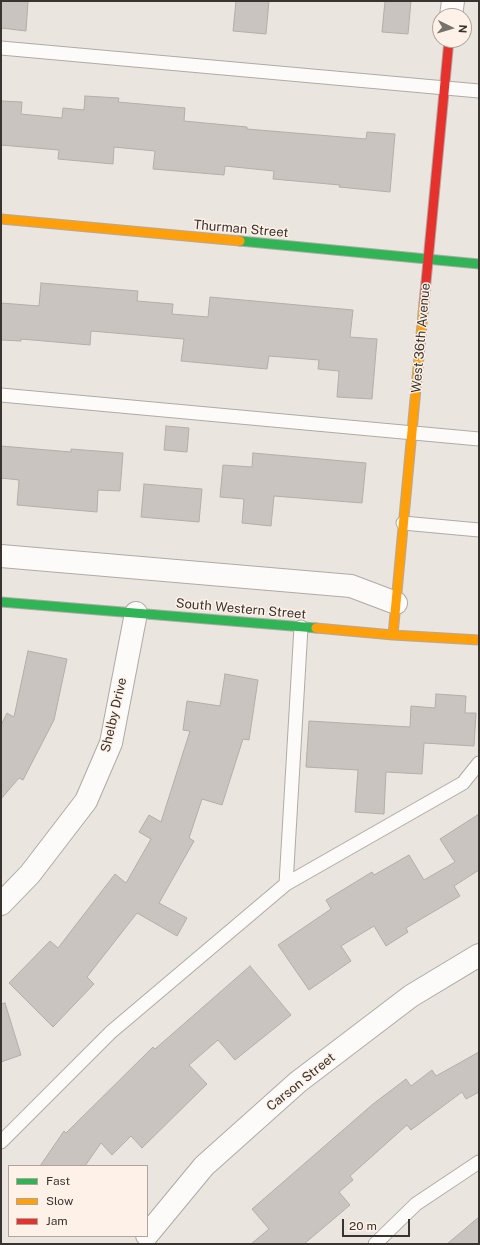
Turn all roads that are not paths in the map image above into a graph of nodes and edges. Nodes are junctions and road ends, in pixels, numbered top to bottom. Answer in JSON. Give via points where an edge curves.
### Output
{"nodes":[{"id":1,"x":1,"y":48,"type":"edge"},
{"id":2,"x":448,"y":48,"type":"edge"},
{"id":3,"x":444,"y":87,"type":"junction"},
{"id":4,"x":479,"y":91,"type":"edge"},
{"id":5,"x":1,"y":219,"type":"edge"},
{"id":6,"x":428,"y":260,"type":"junction"},
{"id":7,"x":479,"y":264,"type":"edge"},
{"id":8,"x":1,"y":395,"type":"edge"},
{"id":9,"x":412,"y":433,"type":"junction"},
{"id":10,"x":479,"y":439,"type":"edge"},
{"id":11,"x":403,"y":523,"type":"junction"},
{"id":12,"x":479,"y":530,"type":"edge"},
{"id":13,"x":1,"y":556,"type":"edge"},
{"id":14,"x":1,"y":602,"type":"edge"},
{"id":15,"x":396,"y":603,"type":"junction"},
{"id":16,"x":136,"y":613,"type":"junction"},
{"id":17,"x":301,"y":627,"type":"junction"},
{"id":18,"x":393,"y":635,"type":"junction"},
{"id":19,"x":479,"y":640,"type":"edge"},
{"id":20,"x":479,"y":763,"type":"edge"},
{"id":21,"x":286,"y":884,"type":"junction"},
{"id":22,"x":1,"y":904,"type":"edge"},
{"id":23,"x":479,"y":955,"type":"edge"},
{"id":24,"x":1,"y":1142,"type":"edge"},
{"id":25,"x":479,"y":1162,"type":"edge"},
{"id":26,"x":148,"y":1235,"type":"edge"},
{"id":27,"x":375,"y":1244,"type":"edge"}],
"edges":[{"from":1,"to":3,"type":"lane"},
{"from":2,"to":3,"type":"street","name":"West 36th Avenue"},
{"from":3,"to":4,"type":"lane"},
{"from":3,"to":6,"type":"street","name":"West 36th Avenue"},
{"from":5,"to":6,"type":"street","name":"Thurman Street"},
{"from":6,"to":7,"type":"street","name":"Thurman Street"},
{"from":6,"to":9,"type":"street","name":"West 36th Avenue"},
{"from":8,"to":9,"type":"lane"},
{"from":9,"to":10,"type":"lane"},
{"from":9,"to":11,"type":"street","name":"West 36th Avenue"},
{"from":11,"to":12,"type":"lane"},
{"from":11,"to":15,"type":"street","name":"West 36th Avenue"},
{"from":13,"to":15,"type":"street","via":[[351,586]]},
{"from":14,"to":16,"type":"street","name":"South Western Street"},
{"from":15,"to":18,"type":"street","name":"West 36th Avenue"},
{"from":16,"to":17,"type":"street","name":"South Western Street"},
{"from":16,"to":22,"type":"street","name":"Shelby Drive","via":[[110,743],[86,801],[30,874]]},
{"from":17,"to":18,"type":"street","name":"South Western Street"},
{"from":17,"to":21,"type":"lane"},
{"from":18,"to":19,"type":"street","name":"South Western Street"},
{"from":20,"to":21,"type":"lane","via":[[463,783]]},
{"from":21,"to":24,"type":"lane","via":[[111,1032]]},
{"from":23,"to":26,"type":"street","name":"Carson Street","via":[[411,996],[298,1082],[204,1166]]},
{"from":25,"to":27,"type":"lane","via":[[416,1204]]}]}
